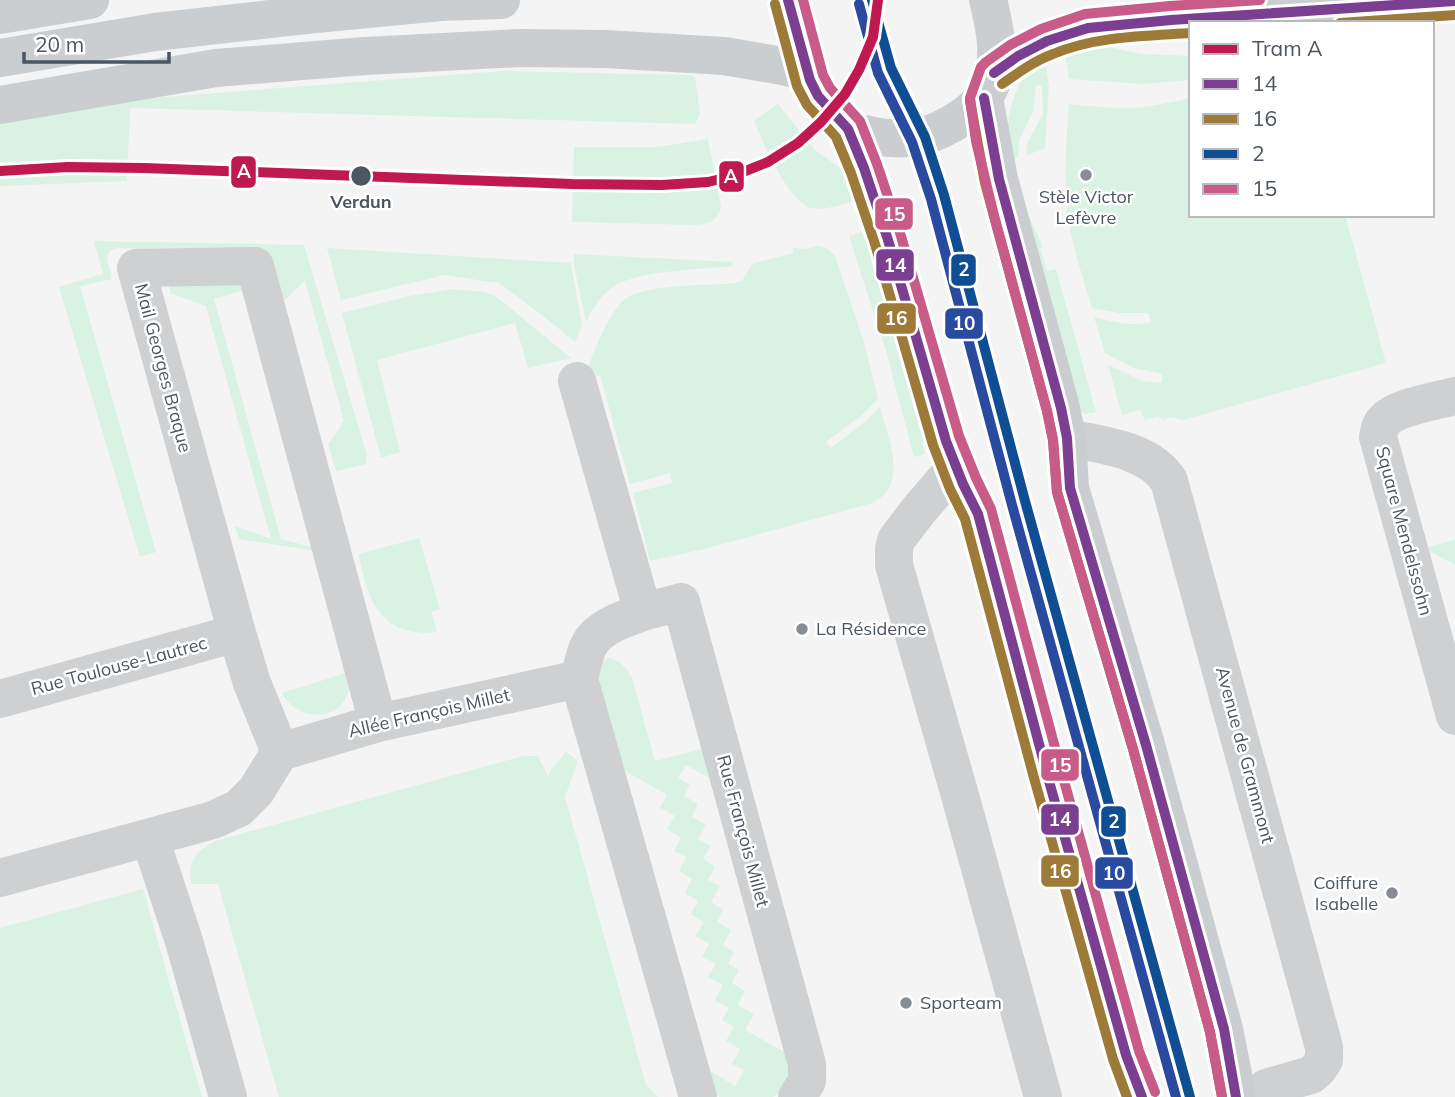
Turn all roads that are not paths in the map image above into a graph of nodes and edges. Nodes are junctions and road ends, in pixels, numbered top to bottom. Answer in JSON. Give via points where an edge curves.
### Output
{"nodes":[{"id":1,"x":90,"y":0,"type":"edge"},
{"id":2,"x":501,"y":0,"type":"edge"},
{"id":3,"x":788,"y":0,"type":"edge"},
{"id":4,"x":988,"y":0,"type":"edge"},
{"id":5,"x":1455,"y":1,"type":"edge"},
{"id":6,"x":0,"y":15,"type":"edge"},
{"id":7,"x":0,"y":58,"type":"edge"},
{"id":8,"x":808,"y":72,"type":"junction"},
{"id":9,"x":989,"y":85,"type":"junction"},
{"id":10,"x":0,"y":105,"type":"edge"},
{"id":11,"x":848,"y":129,"type":"junction"},
{"id":12,"x":577,"y":381,"type":"dead end"},
{"id":13,"x":1455,"y":396,"type":"edge"},
{"id":14,"x":1067,"y":438,"type":"junction"},
{"id":15,"x":956,"y":467,"type":"junction"},
{"id":16,"x":643,"y":611,"type":"junction"},
{"id":17,"x":237,"y":633,"type":"junction"},
{"id":18,"x":579,"y":679,"type":"junction"},
{"id":19,"x":0,"y":699,"type":"edge"},
{"id":20,"x":1455,"y":716,"type":"edge"},
{"id":21,"x":379,"y":723,"type":"junction"},
{"id":22,"x":280,"y":752,"type":"junction"},
{"id":23,"x":150,"y":838,"type":"junction"},
{"id":24,"x":0,"y":878,"type":"edge"},
{"id":25,"x":228,"y":1097,"type":"edge"},
{"id":26,"x":698,"y":1097,"type":"edge"},
{"id":27,"x":797,"y":1097,"type":"edge"},
{"id":28,"x":1043,"y":1097,"type":"edge"},
{"id":29,"x":1142,"y":1097,"type":"edge"},
{"id":30,"x":1236,"y":1097,"type":"edge"},
{"id":31,"x":1253,"y":1097,"type":"edge"}],
"edges":[{"from":1,"to":6,"type":"main road"},
{"from":2,"to":7,"type":"main road","via":[[441,2],[155,32]]},
{"from":3,"to":8,"type":"main road"},
{"from":4,"to":9,"type":"main road","via":[[996,37]]},
{"from":5,"to":9,"type":"main road","via":[[1088,28],[1018,56]]},
{"from":8,"to":10,"type":"main road","via":[[724,56],[520,48],[216,68]]},
{"from":8,"to":11,"type":"main road","via":[[818,96]]},
{"from":9,"to":11,"type":"main road","via":[[972,110],[925,137],[891,138]]},
{"from":9,"to":14,"type":"main road","via":[[999,179]]},
{"from":11,"to":15,"type":"main road","via":[[888,240]]},
{"from":12,"to":16,"type":"street"},
{"from":13,"to":20,"type":"street","name":"Square Mendelssohn","via":[[1386,418],[1378,437]]},
{"from":14,"to":30,"type":"main road","via":[[1070,488],[1224,1029]]},
{"from":14,"to":31,"type":"street","name":"Avenue de Grammont","via":[[1148,461],[1169,481],[1324,1047],[1324,1059],[1311,1075],[1266,1088]]},
{"from":15,"to":28,"type":"street","via":[[896,540],[894,565]]},
{"from":15,"to":29,"type":"main road","via":[[978,514],[1126,1055]]},
{"from":16,"to":18,"type":"street","name":"Rue François Millet","via":[[594,638]]},
{"from":16,"to":27,"type":"street","name":"Rue François Millet","via":[[681,602],[807,1064],[807,1081]]},
{"from":17,"to":19,"type":"street","name":"Rue Toulouse-Lautrec"},
{"from":17,"to":21,"type":"street","name":"Mail Georges Braque","via":[[136,268],[255,267]]},
{"from":17,"to":22,"type":"street","name":"Mail Georges Braque"},
{"from":18,"to":21,"type":"street","name":"Allée François Millet"},
{"from":18,"to":26,"type":"street"},
{"from":21,"to":22,"type":"street","name":"Allée François Millet"},
{"from":22,"to":23,"type":"street","via":[[256,791],[239,808]]},
{"from":23,"to":24,"type":"street"},
{"from":23,"to":25,"type":"street"}]}
